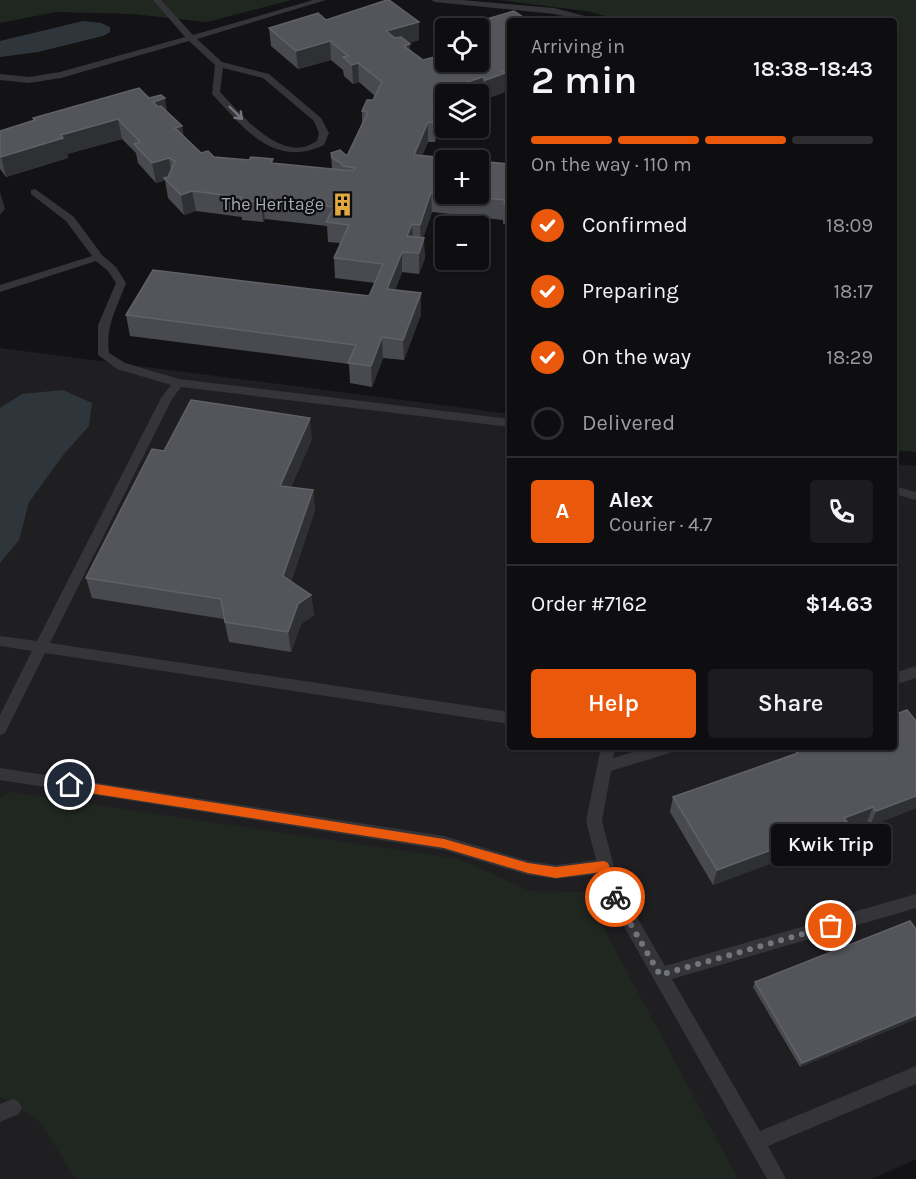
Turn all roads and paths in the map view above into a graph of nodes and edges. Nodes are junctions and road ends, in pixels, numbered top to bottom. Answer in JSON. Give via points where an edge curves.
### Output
{"nodes":[{"id":1,"x":157,"y":0,"type":"edge"},
{"id":2,"x":322,"y":0,"type":"edge"},
{"id":3,"x":435,"y":0,"type":"edge"},
{"id":4,"x":586,"y":18,"type":"edge"},
{"id":5,"x":191,"y":38,"type":"junction"},
{"id":6,"x":219,"y":64,"type":"junction"},
{"id":7,"x":0,"y":78,"type":"edge"},
{"id":8,"x":35,"y":192,"type":"dead end"},
{"id":9,"x":98,"y":257,"type":"junction"},
{"id":10,"x":0,"y":289,"type":"edge"},
{"id":11,"x":178,"y":383,"type":"junction"},
{"id":12,"x":507,"y":423,"type":"edge"},
{"id":13,"x":897,"y":491,"type":"edge"},
{"id":14,"x":916,"y":496,"type":"edge"},
{"id":15,"x":0,"y":641,"type":"edge"},
{"id":16,"x":42,"y":648,"type":"junction"},
{"id":17,"x":916,"y":672,"type":"edge"},
{"id":18,"x":897,"y":678,"type":"edge"},
{"id":19,"x":507,"y":718,"type":"edge"},
{"id":20,"x":0,"y":729,"type":"edge"},
{"id":21,"x":607,"y":750,"type":"edge"},
{"id":22,"x":660,"y":750,"type":"edge"},
{"id":23,"x":604,"y":767,"type":"junction"},
{"id":24,"x":0,"y":774,"type":"edge"},
{"id":25,"x":604,"y":866,"type":"junction"},
{"id":26,"x":916,"y":901,"type":"edge"},
{"id":27,"x":660,"y":975,"type":"junction"},
{"id":28,"x":916,"y":1074,"type":"edge"},
{"id":29,"x":755,"y":1142,"type":"junction"},
{"id":30,"x":777,"y":1179,"type":"edge"}],
"edges":[{"from":1,"to":5,"type":"lane"},
{"from":2,"to":5,"type":"lane"},
{"from":3,"to":4,"type":"lane","via":[[554,11]]},
{"from":5,"to":6,"type":"lane"},
{"from":5,"to":7,"type":"lane","via":[[47,78]]},
{"from":6,"to":6,"type":"lane","one_way":true,"via":[[215,92],[264,140],[292,150],[310,149],[321,143],[324,133],[318,120],[266,76]]},
{"from":8,"to":9,"type":"lane","via":[[70,219]]},
{"from":9,"to":10,"type":"lane"},
{"from":9,"to":11,"type":"lane","via":[[121,283],[103,321],[100,338],[104,355],[121,366]]},
{"from":11,"to":12,"type":"lane"},
{"from":11,"to":16,"type":"lane"},
{"from":13,"to":14,"type":"lane"},
{"from":15,"to":16,"type":"lane"},
{"from":16,"to":19,"type":"lane"},
{"from":16,"to":20,"type":"lane"},
{"from":17,"to":18,"type":"lane"},
{"from":21,"to":23,"type":"lane"},
{"from":22,"to":23,"type":"lane"},
{"from":23,"to":25,"type":"lane","via":[[594,821]]},
{"from":24,"to":25,"type":"lane","via":[[444,843],[528,868],[556,872]]},
{"from":25,"to":27,"type":"lane","via":[[611,888]]},
{"from":26,"to":27,"type":"lane"},
{"from":27,"to":29,"type":"lane"},
{"from":28,"to":29,"type":"lane"},
{"from":29,"to":30,"type":"lane"}]}
